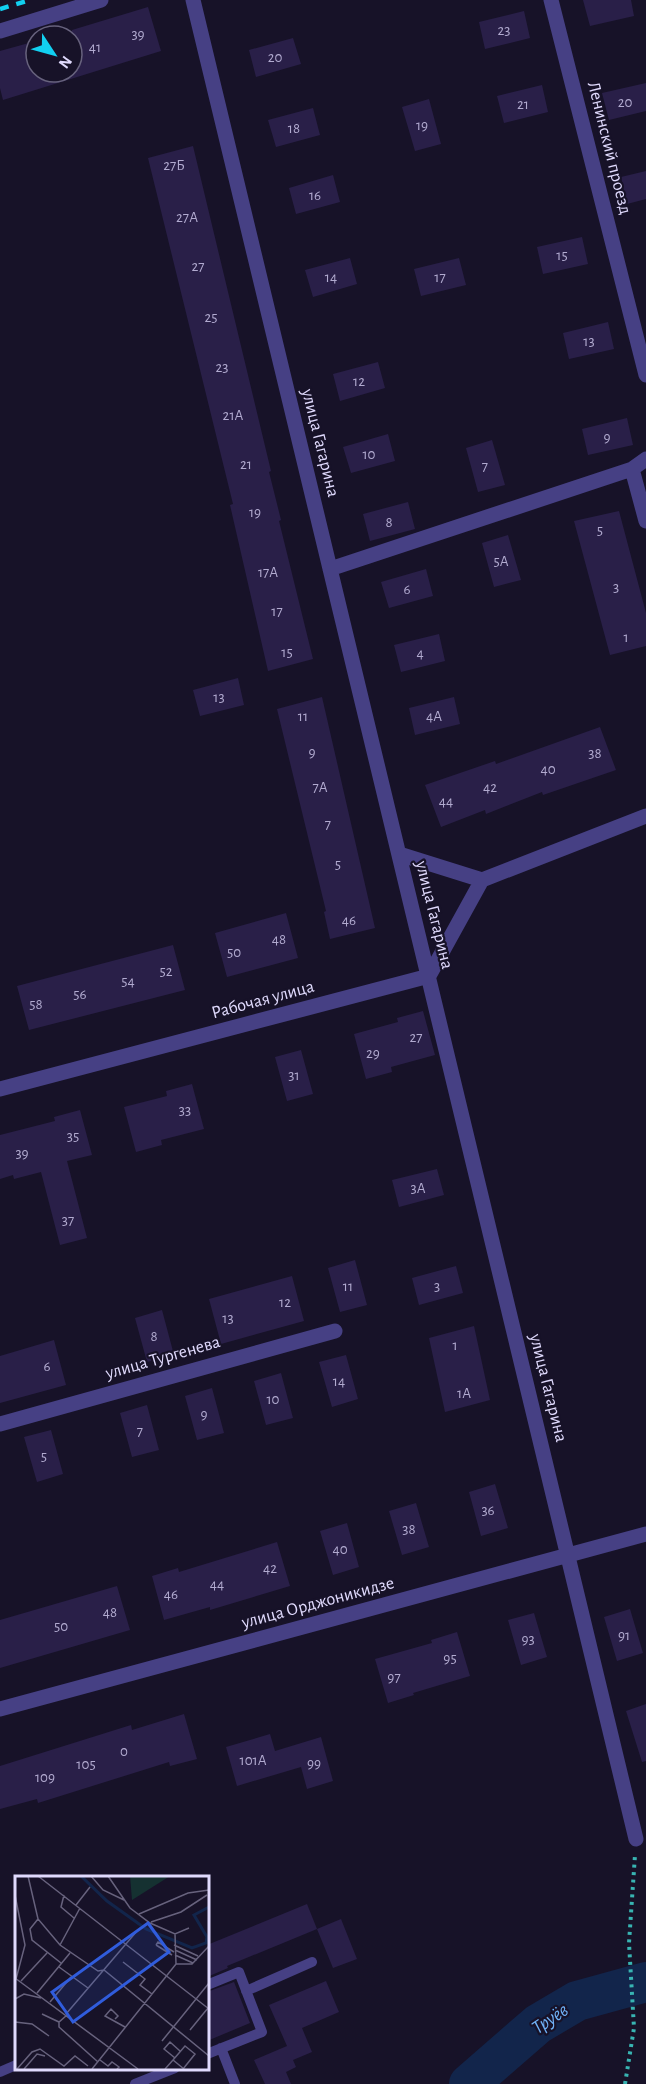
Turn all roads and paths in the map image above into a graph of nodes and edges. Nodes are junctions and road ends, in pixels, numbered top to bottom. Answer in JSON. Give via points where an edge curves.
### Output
{"nodes":[{"id":1,"x":101,"y":0,"type":"edge"},
{"id":2,"x":194,"y":0,"type":"edge"},
{"id":3,"x":551,"y":0,"type":"edge"},
{"id":4,"x":0,"y":31,"type":"edge"},
{"id":5,"x":646,"y":375,"type":"edge"},
{"id":6,"x":646,"y":459,"type":"edge"},
{"id":7,"x":632,"y":469,"type":"junction"},
{"id":8,"x":646,"y":521,"type":"edge"},
{"id":9,"x":330,"y":569,"type":"junction"},
{"id":10,"x":646,"y":816,"type":"edge"},
{"id":11,"x":399,"y":854,"type":"junction"},
{"id":12,"x":482,"y":880,"type":"junction"},
{"id":13,"x":429,"y":976,"type":"junction"},
{"id":14,"x":0,"y":1089,"type":"edge"},
{"id":15,"x":335,"y":1330,"type":"dead end"},
{"id":16,"x":0,"y":1424,"type":"edge"},
{"id":17,"x":646,"y":1534,"type":"edge"},
{"id":18,"x":568,"y":1556,"type":"junction"},
{"id":19,"x":0,"y":1709,"type":"edge"},
{"id":20,"x":636,"y":1839,"type":"joint"},
{"id":21,"x":312,"y":1962,"type":"dead end"},
{"id":22,"x":208,"y":1985,"type":"edge"},
{"id":23,"x":246,"y":1991,"type":"junction"},
{"id":24,"x":221,"y":2048,"type":"junction"},
{"id":25,"x":208,"y":2054,"type":"edge"},
{"id":26,"x":15,"y":2065,"type":"edge"},
{"id":27,"x":170,"y":2069,"type":"edge"},
{"id":28,"x":0,"y":2072,"type":"edge"},
{"id":29,"x":135,"y":2084,"type":"edge"},
{"id":30,"x":235,"y":2084,"type":"edge"},
{"id":31,"x":625,"y":2084,"type":"edge"}],
"edges":[{"from":1,"to":4,"type":"street"},
{"from":2,"to":9,"type":"street","name":"улица Гагарина"},
{"from":3,"to":5,"type":"street","name":"Ленинский проезд"},
{"from":6,"to":7,"type":"street"},
{"from":7,"to":8,"type":"street"},
{"from":7,"to":9,"type":"street"},
{"from":9,"to":11,"type":"street","name":"улица Гагарина"},
{"from":10,"to":12,"type":"street"},
{"from":11,"to":12,"type":"street"},
{"from":11,"to":13,"type":"street","name":"улица Гагарина"},
{"from":12,"to":13,"type":"street"},
{"from":13,"to":14,"type":"street","name":"Рабочая улица"},
{"from":13,"to":18,"type":"street","name":"улица Гагарина"},
{"from":15,"to":16,"type":"street","name":"улица Тургенева"},
{"from":17,"to":18,"type":"street","name":"улица Орджоникидзе"},
{"from":18,"to":19,"type":"street","name":"улица Орджоникидзе"},
{"from":18,"to":20,"type":"street","name":"улица Гагарина"},
{"from":20,"to":31,"type":"path","via":[[629,1943],[634,2028]]},
{"from":21,"to":23,"type":"lane"},
{"from":22,"to":23,"type":"lane","via":[[239,1972]]},
{"from":23,"to":24,"type":"lane","via":[[262,2032]]},
{"from":24,"to":25,"type":"lane"},
{"from":24,"to":30,"type":"lane"},
{"from":26,"to":28,"type":"lane"},
{"from":27,"to":29,"type":"lane"}]}
